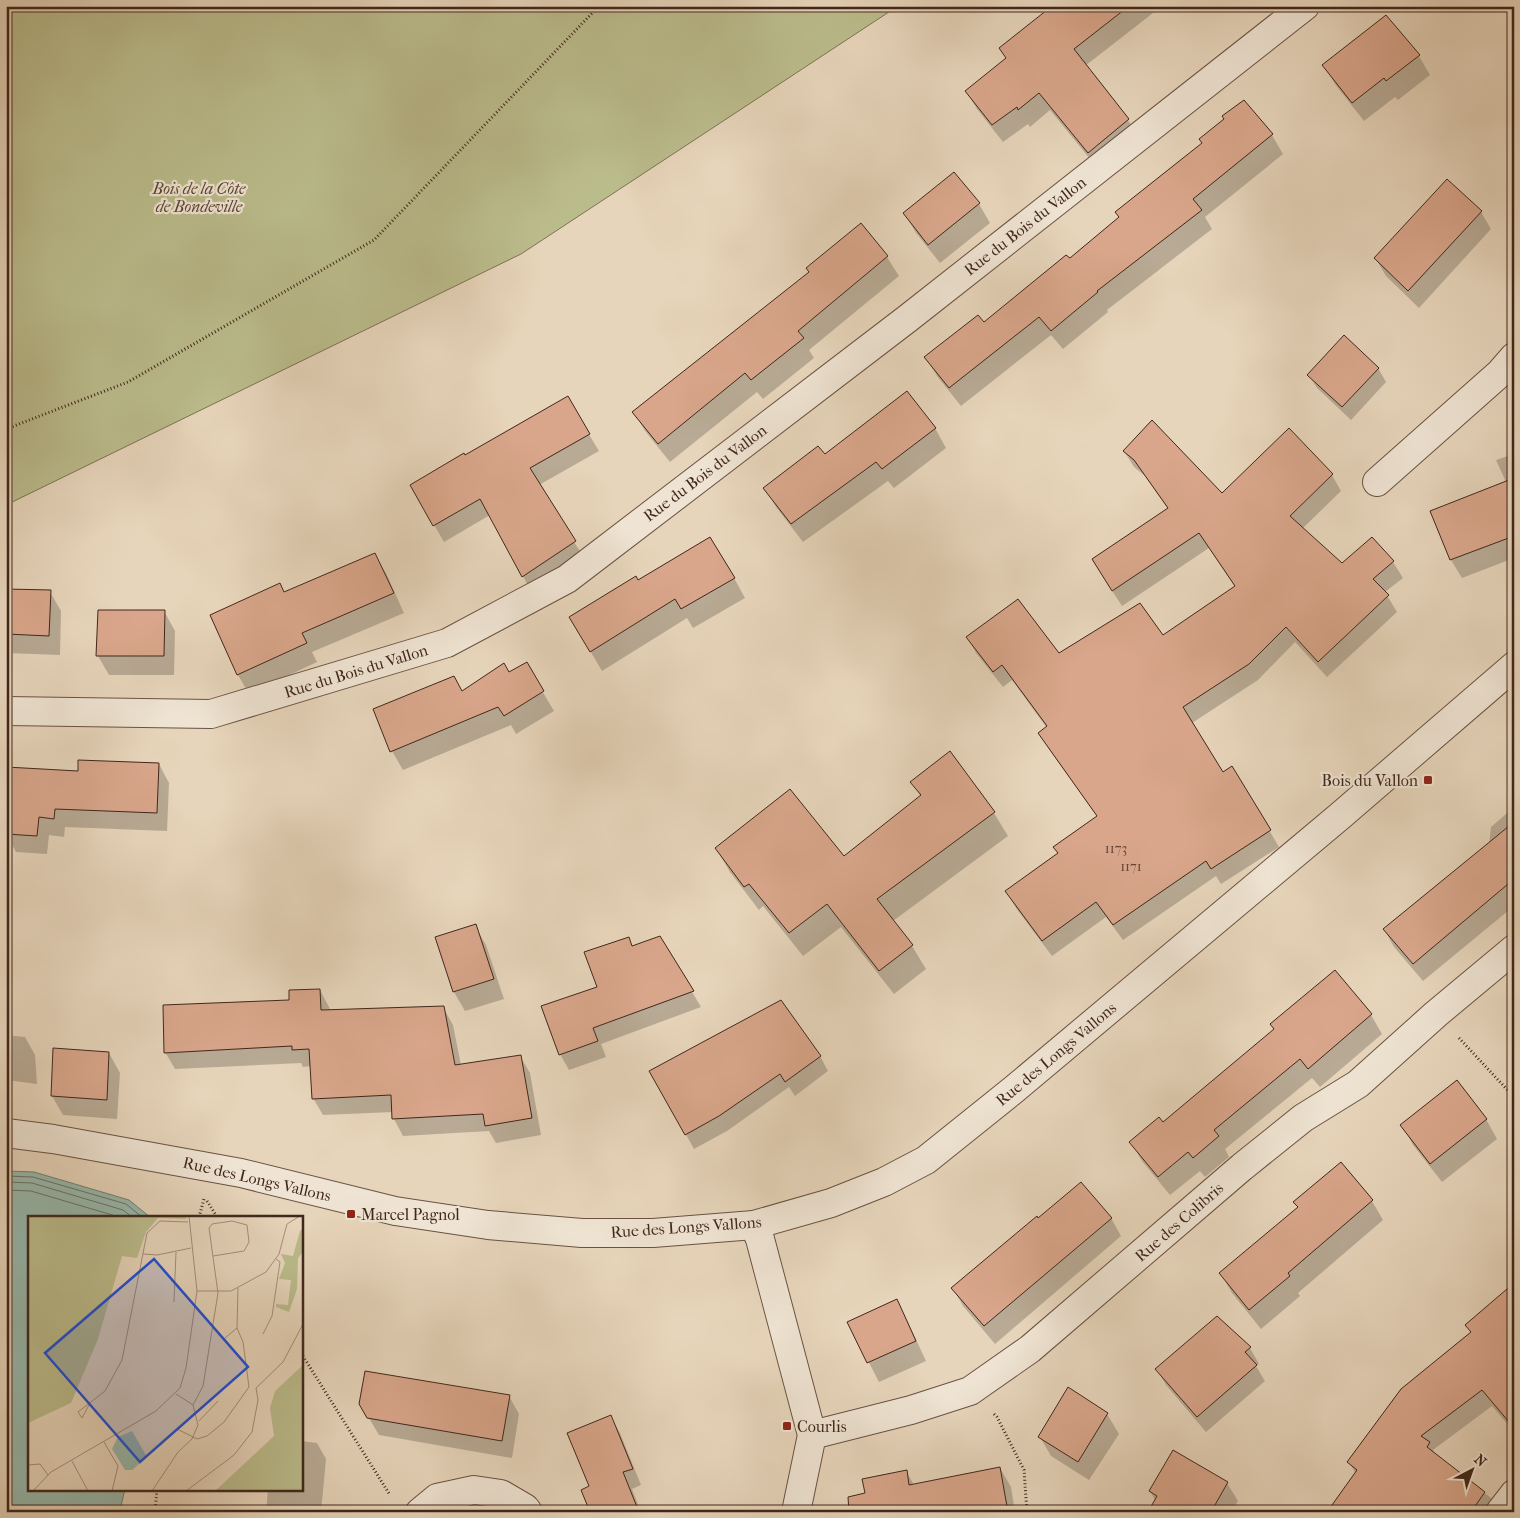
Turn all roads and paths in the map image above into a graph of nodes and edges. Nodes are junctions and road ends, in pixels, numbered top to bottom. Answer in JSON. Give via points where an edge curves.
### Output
{"nodes":[{"id":1,"x":599,"y":6,"type":"edge"},
{"id":2,"x":1305,"y":6,"type":"edge"},
{"id":3,"x":1514,"y":357,"type":"edge"},
{"id":4,"x":6,"y":429,"type":"edge"},
{"id":5,"x":1377,"y":482,"type":"dead end"},
{"id":6,"x":1514,"y":666,"type":"edge"},
{"id":7,"x":6,"y":711,"type":"edge"},
{"id":8,"x":1514,"y":949,"type":"edge"},
{"id":9,"x":1436,"y":1014,"type":"junction"},
{"id":10,"x":1514,"y":1097,"type":"edge"},
{"id":11,"x":6,"y":1133,"type":"edge"},
{"id":12,"x":204,"y":1196,"type":"dead end"},
{"id":13,"x":200,"y":1216,"type":"edge"},
{"id":14,"x":754,"y":1225,"type":"junction"},
{"id":15,"x":302,"y":1355,"type":"edge"},
{"id":16,"x":970,"y":1392,"type":"junction"},
{"id":17,"x":812,"y":1435,"type":"junction"},
{"id":18,"x":157,"y":1490,"type":"edge"},
{"id":19,"x":1514,"y":1494,"type":"edge"},
{"id":20,"x":390,"y":1496,"type":"dead end"},
{"id":21,"x":155,"y":1512,"type":"edge"},
{"id":22,"x":420,"y":1512,"type":"edge"},
{"id":23,"x":528,"y":1512,"type":"edge"},
{"id":24,"x":796,"y":1512,"type":"edge"},
{"id":25,"x":1027,"y":1512,"type":"edge"},
{"id":26,"x":1500,"y":1512,"type":"edge"}],
"edges":[{"from":1,"to":4,"type":"path","via":[[374,240],[128,382]]},
{"from":2,"to":7,"type":"street","name":"Rue du Bois du Vallon","via":[[915,313],[567,579],[448,643],[210,714]]},
{"from":3,"to":5,"type":"street"},
{"from":6,"to":14,"type":"street","name":"Rue des Longs Vallons","via":[[1340,816],[926,1160],[884,1182],[831,1203]]},
{"from":8,"to":9,"type":"street","name":"Rue des Colibris"},
{"from":9,"to":10,"type":"path"},
{"from":9,"to":16,"type":"street","name":"Rue des Colibris","via":[[1358,1084],[1303,1118],[1030,1349]]},
{"from":11,"to":14,"type":"street","name":"Rue des Longs Vallons","via":[[184,1162],[395,1211],[488,1225],[582,1233]]},
{"from":12,"to":13,"type":"path"},
{"from":14,"to":17,"type":"street"},
{"from":15,"to":20,"type":"path"},
{"from":16,"to":17,"type":"street","name":"Rue des Colibris"},
{"from":16,"to":25,"type":"path","via":[[997,1418],[1024,1470]]},
{"from":17,"to":24,"type":"street"},
{"from":18,"to":21,"type":"path"},
{"from":19,"to":26,"type":"street"},
{"from":22,"to":23,"type":"street","via":[[437,1498],[474,1490],[501,1494]]}]}
